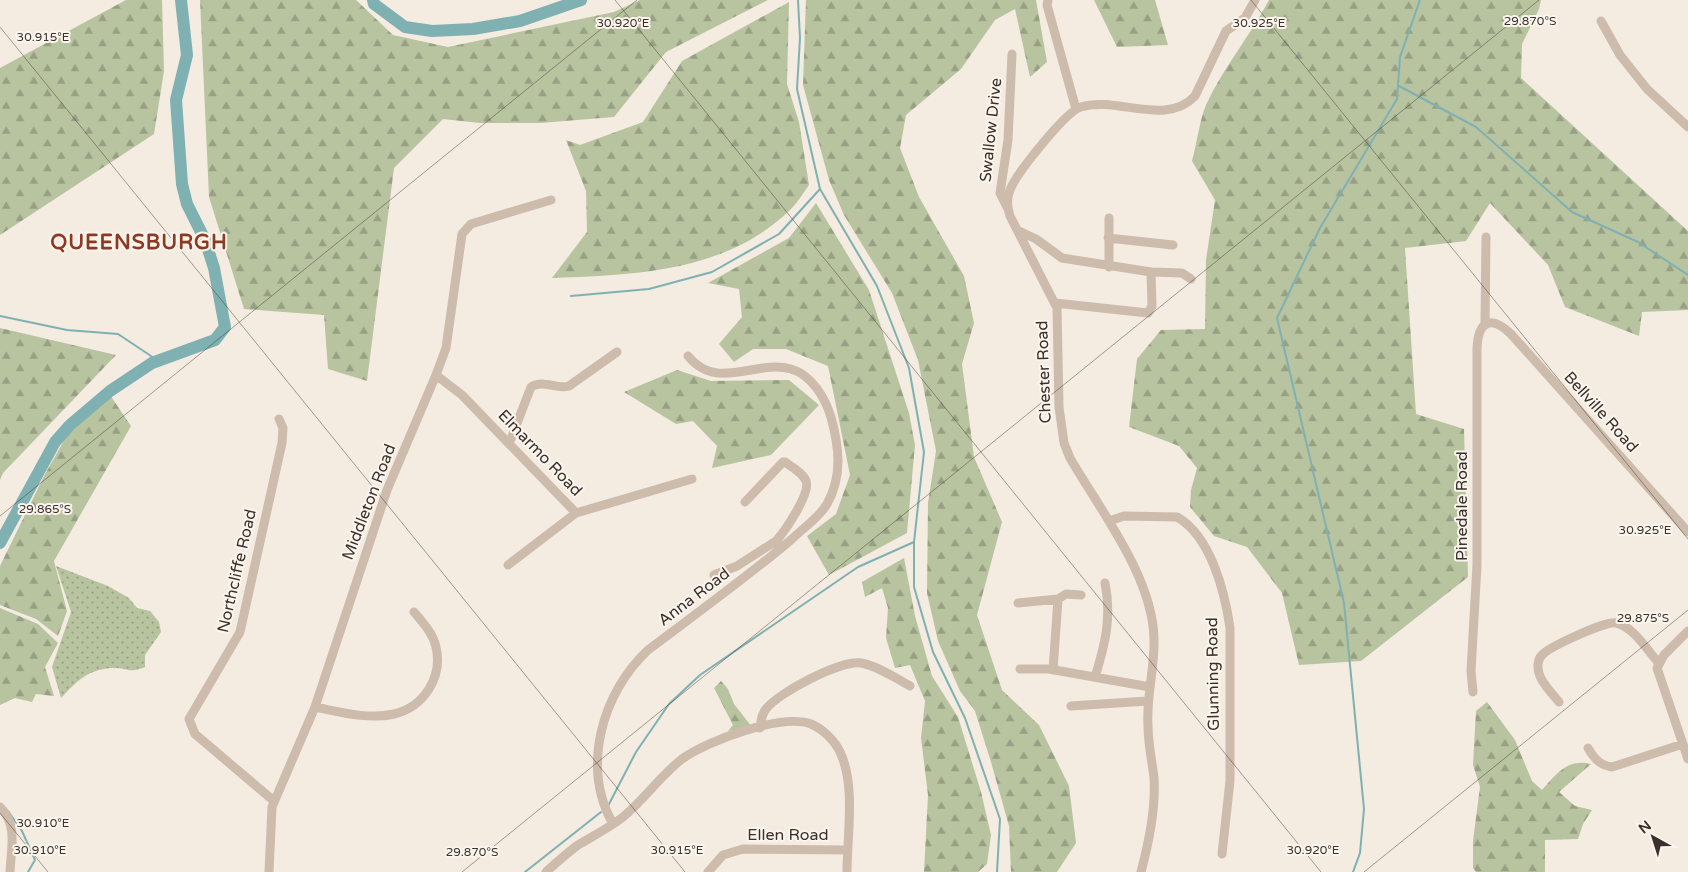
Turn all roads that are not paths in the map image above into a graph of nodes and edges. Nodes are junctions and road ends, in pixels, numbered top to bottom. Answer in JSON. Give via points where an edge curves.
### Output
{"nodes":[{"id":1,"x":1048,"y":0,"type":"edge"},
{"id":2,"x":1255,"y":0,"type":"edge"},
{"id":3,"x":1601,"y":21,"type":"dead end"},
{"id":4,"x":1012,"y":54,"type":"dead end"},
{"id":5,"x":1076,"y":108,"type":"junction"},
{"id":6,"x":1688,"y":127,"type":"edge"},
{"id":7,"x":551,"y":200,"type":"dead end"},
{"id":8,"x":1007,"y":207,"type":"junction"},
{"id":9,"x":1109,"y":218,"type":"dead end"},
{"id":10,"x":1019,"y":231,"type":"junction"},
{"id":11,"x":1486,"y":237,"type":"dead end"},
{"id":12,"x":1108,"y":238,"type":"junction"},
{"id":13,"x":1173,"y":245,"type":"dead end"},
{"id":14,"x":1109,"y":267,"type":"junction"},
{"id":15,"x":1151,"y":272,"type":"junction"},
{"id":16,"x":1191,"y":279,"type":"dead end"},
{"id":17,"x":1055,"y":303,"type":"junction"},
{"id":18,"x":1485,"y":324,"type":"junction"},
{"id":19,"x":618,"y":352,"type":"dead end"},
{"id":20,"x":688,"y":356,"type":"dead end"},
{"id":21,"x":436,"y":375,"type":"junction"},
{"id":22,"x":279,"y":419,"type":"dead end"},
{"id":23,"x":510,"y":444,"type":"junction"},
{"id":24,"x":692,"y":479,"type":"dead end"},
{"id":25,"x":745,"y":502,"type":"dead end"},
{"id":26,"x":576,"y":513,"type":"junction"},
{"id":27,"x":1109,"y":521,"type":"junction"},
{"id":28,"x":1688,"y":532,"type":"edge"},
{"id":29,"x":778,"y":545,"type":"junction"},
{"id":30,"x":508,"y":565,"type":"dead end"},
{"id":31,"x":714,"y":575,"type":"dead end"},
{"id":32,"x":1105,"y":583,"type":"dead end"},
{"id":33,"x":1081,"y":595,"type":"dead end"},
{"id":34,"x":1058,"y":599,"type":"junction"},
{"id":35,"x":1018,"y":603,"type":"dead end"},
{"id":36,"x":414,"y":612,"type":"dead end"},
{"id":37,"x":1688,"y":631,"type":"edge"},
{"id":38,"x":1658,"y":662,"type":"junction"},
{"id":39,"x":1020,"y":669,"type":"dead end"},
{"id":40,"x":1053,"y":670,"type":"junction"},
{"id":41,"x":1094,"y":677,"type":"junction"},
{"id":42,"x":910,"y":686,"type":"dead end"},
{"id":43,"x":1150,"y":686,"type":"junction"},
{"id":44,"x":1473,"y":692,"type":"dead end"},
{"id":45,"x":1148,"y":701,"type":"junction"},
{"id":46,"x":1559,"y":702,"type":"dead end"},
{"id":47,"x":1071,"y":706,"type":"dead end"},
{"id":48,"x":315,"y":707,"type":"junction"},
{"id":49,"x":760,"y":728,"type":"junction"},
{"id":50,"x":1683,"y":744,"type":"junction"},
{"id":51,"x":1588,"y":748,"type":"dead end"},
{"id":52,"x":1688,"y":758,"type":"edge"},
{"id":53,"x":274,"y":800,"type":"junction"},
{"id":54,"x":0,"y":807,"type":"edge"},
{"id":55,"x":613,"y":824,"type":"junction"},
{"id":56,"x":847,"y":850,"type":"junction"},
{"id":57,"x":1222,"y":854,"type":"dead end"},
{"id":58,"x":10,"y":872,"type":"edge"},
{"id":59,"x":269,"y":872,"type":"edge"},
{"id":60,"x":546,"y":872,"type":"edge"},
{"id":61,"x":708,"y":872,"type":"edge"},
{"id":62,"x":847,"y":872,"type":"edge"},
{"id":63,"x":1141,"y":872,"type":"edge"}],
"edges":[{"from":1,"to":5,"type":"street"},
{"from":2,"to":5,"type":"street","via":[[1245,18],[1226,31],[1195,96],[1179,108],[1157,110],[1093,105]]},
{"from":3,"to":6,"type":"street","via":[[1620,55],[1647,89]]},
{"from":4,"to":8,"type":"street","name":"Swallow Drive","via":[[1007,146],[1000,190]]},
{"from":5,"to":8,"type":"street","via":[[1017,178],[1008,194]]},
{"from":7,"to":21,"type":"street","name":"Middleton Road","via":[[476,222],[463,231],[447,344]]},
{"from":8,"to":10,"type":"street","name":"Chester Road"},
{"from":9,"to":12,"type":"street"},
{"from":10,"to":14,"type":"street","via":[[1062,258]]},
{"from":10,"to":17,"type":"street","name":"Chester Road"},
{"from":11,"to":18,"type":"street","name":"Pinedale Road"},
{"from":12,"to":13,"type":"street"},
{"from":12,"to":14,"type":"street"},
{"from":14,"to":15,"type":"street"},
{"from":15,"to":16,"type":"street","via":[[1182,274]]},
{"from":15,"to":17,"type":"street","via":[[1152,306],[1148,313]]},
{"from":17,"to":27,"type":"street","name":"Chester Road","via":[[1059,407],[1064,443]]},
{"from":18,"to":28,"type":"street","name":"Bellville Road","via":[[1499,325],[1512,334]]},
{"from":18,"to":44,"type":"street","name":"Pinedale Road","via":[[1479,330],[1477,343],[1477,565],[1471,672]]},
{"from":19,"to":23,"type":"street","via":[[569,386],[560,388],[541,383],[531,387]]},
{"from":20,"to":29,"type":"street","name":"Anna Road","via":[[698,367],[721,374],[772,367],[792,369],[815,386],[828,410],[839,448],[836,482],[822,512]]},
{"from":21,"to":23,"type":"street","name":"Elmarmo Road","via":[[462,395]]},
{"from":21,"to":48,"type":"street","name":"Middleton Road","via":[[387,490]]},
{"from":22,"to":53,"type":"street","name":"Northcliffe Road","via":[[283,428],[282,443],[240,632],[189,719],[195,734]]},
{"from":23,"to":26,"type":"street","name":"Elmarmo Road"},
{"from":24,"to":26,"type":"street","name":"Elmarmo Road"},
{"from":25,"to":29,"type":"street","via":[[783,462],[804,478],[807,485],[805,495]]},
{"from":26,"to":30,"type":"street"},
{"from":27,"to":43,"type":"street","name":"Chester Road","via":[[1133,565],[1152,619],[1154,644]]},
{"from":27,"to":57,"type":"street","name":"Glunning Road","via":[[1124,516],[1177,518],[1193,532],[1213,563],[1230,628],[1230,781]]},
{"from":29,"to":31,"type":"street"},
{"from":29,"to":55,"type":"street","name":"Anna Road","via":[[648,650],[621,682],[606,716],[597,750],[603,803]]},
{"from":32,"to":41,"type":"street","via":[[1109,617],[1105,645]]},
{"from":33,"to":34,"type":"street","via":[[1066,594]]},
{"from":34,"to":35,"type":"street"},
{"from":34,"to":40,"type":"street"},
{"from":36,"to":48,"type":"street","via":[[430,632],[438,664],[424,698],[394,714],[365,716]]},
{"from":37,"to":38,"type":"street"},
{"from":38,"to":46,"type":"street","via":[[1622,625],[1615,622],[1604,625],[1548,650],[1540,658],[1539,674]]},
{"from":38,"to":50,"type":"street","via":[[1658,674]]},
{"from":39,"to":40,"type":"street"},
{"from":40,"to":41,"type":"street"},
{"from":41,"to":43,"type":"street"},
{"from":42,"to":49,"type":"street","via":[[862,663],[840,666],[819,674],[773,702],[763,714]]},
{"from":43,"to":45,"type":"street","name":"Chester Road"},
{"from":45,"to":47,"type":"street"},
{"from":45,"to":63,"type":"street","name":"Chester Road","via":[[1154,794]]},
{"from":48,"to":53,"type":"street","name":"Middleton Road"},
{"from":49,"to":55,"type":"street","via":[[717,740],[694,751]]},
{"from":49,"to":56,"type":"street","via":[[790,722],[807,723],[825,733],[838,748],[847,774]]},
{"from":50,"to":51,"type":"street","via":[[1612,767],[1594,759]]},
{"from":50,"to":52,"type":"street"},
{"from":53,"to":59,"type":"street","name":"Middleton Road","via":[[270,816]]},
{"from":54,"to":58,"type":"street","via":[[12,824]]},
{"from":55,"to":60,"type":"street","via":[[577,846]]},
{"from":56,"to":61,"type":"street","name":"Ellen Road","via":[[738,850],[719,858]]},
{"from":56,"to":62,"type":"street"}]}
